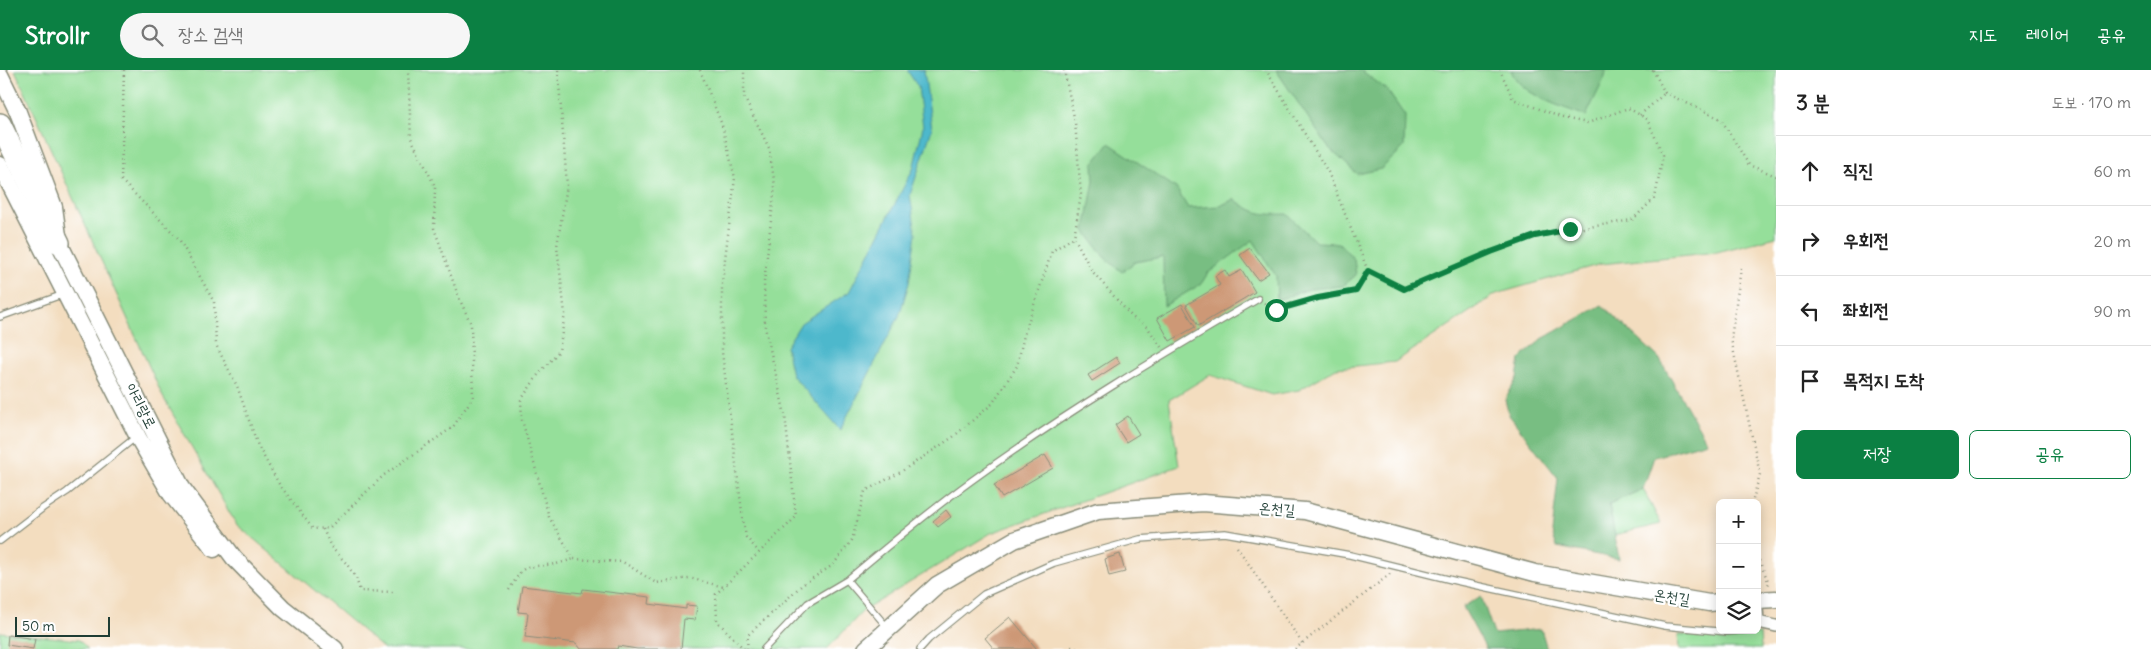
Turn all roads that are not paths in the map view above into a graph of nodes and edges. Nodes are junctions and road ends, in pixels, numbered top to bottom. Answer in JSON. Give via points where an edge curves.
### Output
{"nodes":[{"id":1,"x":0,"y":75,"type":"edge"},
{"id":2,"x":0,"y":124,"type":"edge"},
{"id":3,"x":0,"y":166,"type":"edge"},
{"id":4,"x":59,"y":244,"type":"junction"},
{"id":5,"x":66,"y":293,"type":"junction"},
{"id":6,"x":1258,"y":299,"type":"road end"},
{"id":7,"x":0,"y":317,"type":"edge"},
{"id":8,"x":138,"y":436,"type":"junction"},
{"id":9,"x":0,"y":541,"type":"edge"},
{"id":10,"x":847,"y":580,"type":"junction"},
{"id":11,"x":1716,"y":602,"type":"edge"},
{"id":12,"x":1761,"y":623,"type":"edge"},
{"id":13,"x":1776,"y":626,"type":"edge"},
{"id":14,"x":888,"y":629,"type":"junction"},
{"id":15,"x":1716,"y":631,"type":"edge"},
{"id":16,"x":320,"y":649,"type":"edge"},
{"id":17,"x":335,"y":649,"type":"edge"},
{"id":18,"x":764,"y":649,"type":"edge"},
{"id":19,"x":867,"y":649,"type":"edge"},
{"id":20,"x":920,"y":649,"type":"edge"}],
"edges":[{"from":1,"to":4,"type":"main road","via":[[18,112],[54,207]]},
{"from":2,"to":4,"type":"highway","name":"아리랑로"},
{"from":3,"to":5,"type":"main road","name":"아리랑로"},
{"from":4,"to":17,"type":"main road","name":"아리랑로","via":[[182,488],[234,558],[283,608]]},
{"from":5,"to":7,"type":"lane"},
{"from":5,"to":8,"type":"main road","name":"아리랑로"},
{"from":6,"to":10,"type":"lane","via":[[1081,406],[972,481]]},
{"from":8,"to":9,"type":"lane","name":"아리랑로"},
{"from":8,"to":16,"type":"main road","name":"아리랑로","via":[[171,494],[227,566]]},
{"from":10,"to":14,"type":"lane"},
{"from":10,"to":18,"type":"lane","via":[[808,603]]},
{"from":11,"to":14,"type":"main road","name":"온천길","via":[[1535,574],[1306,511],[1204,503],[1098,511],[1014,540],[937,585]]},
{"from":12,"to":13,"type":"street"},
{"from":14,"to":19,"type":"main road","name":"온천길"},
{"from":15,"to":20,"type":"lane","via":[[1665,626],[1456,582],[1350,554],[1225,533],[1140,539],[1054,563],[984,594]]}]}
